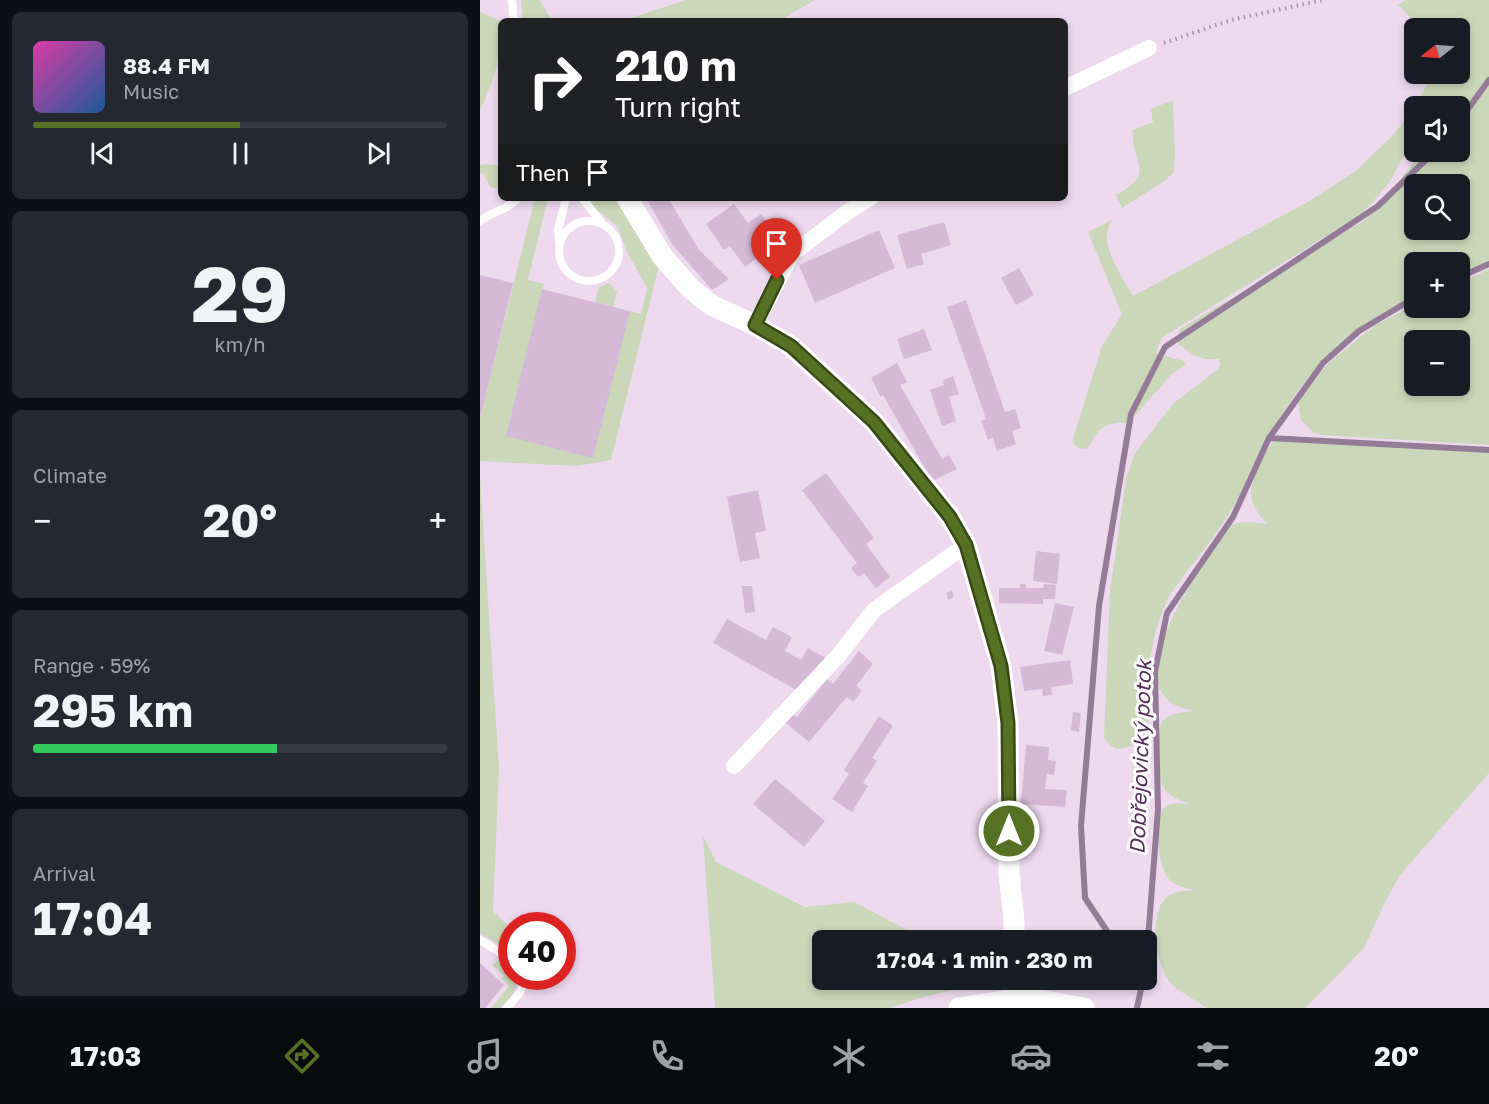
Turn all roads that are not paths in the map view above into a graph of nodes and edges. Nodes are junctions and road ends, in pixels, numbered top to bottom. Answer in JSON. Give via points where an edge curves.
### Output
{"nodes":[{"id":1,"x":512,"y":0,"type":"edge"},
{"id":2,"x":514,"y":18,"type":"edge"},
{"id":3,"x":1149,"y":48,"type":"road end"},
{"id":4,"x":1068,"y":87,"type":"edge"},
{"id":5,"x":516,"y":201,"type":"edge"},
{"id":6,"x":565,"y":201,"type":"edge"},
{"id":7,"x":584,"y":201,"type":"edge"},
{"id":8,"x":629,"y":201,"type":"edge"},
{"id":9,"x":865,"y":201,"type":"edge"},
{"id":10,"x":484,"y":213,"type":"edge"},
{"id":11,"x":480,"y":221,"type":"edge"},
{"id":12,"x":604,"y":225,"type":"junction"},
{"id":13,"x":559,"y":247,"type":"junction"},
{"id":14,"x":755,"y":325,"type":"junction"},
{"id":15,"x":966,"y":545,"type":"junction"},
{"id":16,"x":734,"y":766,"type":"dead end"},
{"id":17,"x":1014,"y":930,"type":"edge"},
{"id":18,"x":480,"y":940,"type":"edge"},
{"id":19,"x":498,"y":951,"type":"edge"},
{"id":20,"x":522,"y":990,"type":"edge"},
{"id":21,"x":1012,"y":996,"type":"edge"},
{"id":22,"x":507,"y":1008,"type":"edge"},
{"id":23,"x":958,"y":1008,"type":"edge"},
{"id":24,"x":1084,"y":1008,"type":"edge"}],
"edges":[{"from":1,"to":2,"type":"lane"},
{"from":3,"to":4,"type":"street"},
{"from":5,"to":10,"type":"lane","via":[[512,206]]},
{"from":6,"to":13,"type":"lane","via":[[558,230]]},
{"from":7,"to":12,"type":"lane"},
{"from":8,"to":14,"type":"street","via":[[662,256],[690,288],[711,305]]},
{"from":9,"to":14,"type":"street","via":[[792,254]]},
{"from":10,"to":11,"type":"lane"},
{"from":12,"to":13,"type":"lane","via":[[586,221],[576,224],[562,237]]},
{"from":12,"to":13,"type":"lane","via":[[612,232],[619,250],[618,260],[606,276],[588,281],[569,274]]},
{"from":14,"to":15,"type":"street","via":[[791,346],[874,422],[950,517]]},
{"from":15,"to":16,"type":"street","via":[[874,610],[839,655]]},
{"from":15,"to":17,"type":"street","via":[[1001,666],[1008,723],[1009,874]]},
{"from":18,"to":19,"type":"lane"},
{"from":20,"to":22,"type":"lane"},
{"from":21,"to":23,"type":"street"},
{"from":21,"to":24,"type":"street"}]}
